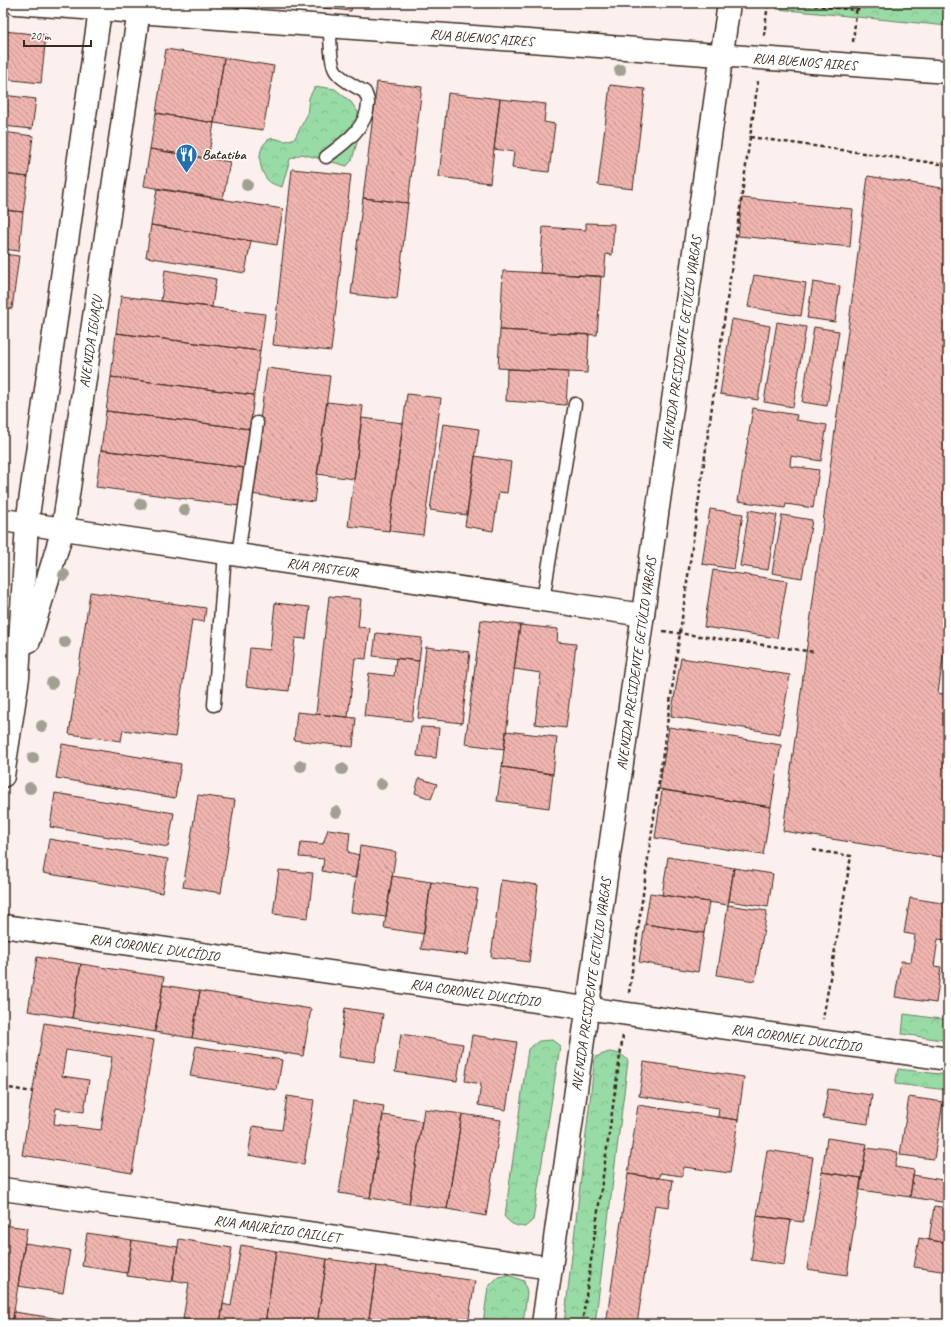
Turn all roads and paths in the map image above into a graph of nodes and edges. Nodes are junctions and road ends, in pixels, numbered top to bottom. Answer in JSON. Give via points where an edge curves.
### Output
{"nodes":[{"id":1,"x":16,"y":3,"type":"edge"},
{"id":2,"x":729,"y":3,"type":"edge"},
{"id":3,"x":768,"y":3,"type":"edge"},
{"id":4,"x":793,"y":3,"type":"edge"},
{"id":5,"x":857,"y":3,"type":"edge"},
{"id":6,"x":877,"y":3,"type":"edge"},
{"id":7,"x":924,"y":3,"type":"edge"},
{"id":8,"x":948,"y":5,"type":"edge"},
{"id":9,"x":101,"y":6,"type":"edge"},
{"id":10,"x":139,"y":8,"type":"edge"},
{"id":11,"x":856,"y":10,"type":"junction"},
{"id":12,"x":330,"y":26,"type":"junction"},
{"id":13,"x":763,"y":42,"type":"dead end"},
{"id":14,"x":852,"y":48,"type":"dead end"},
{"id":15,"x":722,"y":55,"type":"junction"},
{"id":16,"x":948,"y":72,"type":"edge"},
{"id":17,"x":759,"y":75,"type":"dead end"},
{"id":18,"x":750,"y":137,"type":"junction"},
{"id":19,"x":326,"y":157,"type":"dead end"},
{"id":20,"x":948,"y":165,"type":"edge"},
{"id":21,"x":575,"y":404,"type":"dead end"},
{"id":22,"x":257,"y":423,"type":"dead end"},
{"id":23,"x":3,"y":520,"type":"edge"},
{"id":24,"x":27,"y":523,"type":"junction"},
{"id":25,"x":63,"y":529,"type":"junction"},
{"id":26,"x":232,"y":554,"type":"junction"},
{"id":27,"x":543,"y":600,"type":"junction"},
{"id":28,"x":642,"y":622,"type":"junction"},
{"id":29,"x":680,"y":633,"type":"junction"},
{"id":30,"x":815,"y":652,"type":"dead end"},
{"id":31,"x":18,"y":677,"type":"junction"},
{"id":32,"x":214,"y":705,"type":"dead end"},
{"id":33,"x":3,"y":776,"type":"edge"},
{"id":34,"x":813,"y":850,"type":"dead end"},
{"id":35,"x":3,"y":926,"type":"edge"},
{"id":36,"x":629,"y":994,"type":"dead end"},
{"id":37,"x":588,"y":1007,"type":"junction"},
{"id":38,"x":623,"y":1033,"type":"dead end"},
{"id":39,"x":819,"y":1041,"type":"junction"},
{"id":40,"x":948,"y":1059,"type":"edge"},
{"id":41,"x":3,"y":1087,"type":"edge"},
{"id":42,"x":33,"y":1092,"type":"dead end"},
{"id":43,"x":3,"y":1190,"type":"edge"},
{"id":44,"x":551,"y":1268,"type":"junction"},
{"id":45,"x":543,"y":1324,"type":"edge"},
{"id":46,"x":582,"y":1324,"type":"edge"}],
"edges":[{"from":1,"to":9,"type":"street","name":"RUA BUENOS AIRES"},
{"from":2,"to":15,"type":"street","name":"AVENIDA PRESIDENTE GETÚLIO VARGAS"},
{"from":3,"to":13,"type":"path"},
{"from":4,"to":11,"type":"path"},
{"from":5,"to":11,"type":"path"},
{"from":6,"to":11,"type":"path"},
{"from":7,"to":8,"type":"path"},
{"from":9,"to":10,"type":"street","name":"RUA BUENOS AIRES"},
{"from":9,"to":24,"type":"street","name":"AVENIDA IGUAÇU"},
{"from":10,"to":12,"type":"street","name":"RUA BUENOS AIRES"},
{"from":10,"to":25,"type":"street","name":"AVENIDA IGUAÇU"},
{"from":11,"to":14,"type":"path"},
{"from":12,"to":15,"type":"street","name":"RUA BUENOS AIRES"},
{"from":12,"to":19,"type":"lane","via":[[335,70],[365,92],[369,103],[364,120],[350,138]]},
{"from":15,"to":16,"type":"street","name":"RUA BUENOS AIRES"},
{"from":15,"to":28,"type":"street","name":"AVENIDA PRESIDENTE GETÚLIO VARGAS"},
{"from":17,"to":18,"type":"path"},
{"from":18,"to":20,"type":"path"},
{"from":18,"to":29,"type":"path"},
{"from":21,"to":27,"type":"lane"},
{"from":22,"to":26,"type":"lane"},
{"from":23,"to":24,"type":"street","name":"RUA PASTEUR"},
{"from":24,"to":25,"type":"street","name":"RUA PASTEUR"},
{"from":24,"to":31,"type":"street","name":"AVENIDA IGUAÇU"},
{"from":25,"to":26,"type":"street","name":"RUA PASTEUR"},
{"from":25,"to":31,"type":"street","name":"AVENIDA IGUAÇU"},
{"from":26,"to":27,"type":"street","name":"RUA PASTEUR"},
{"from":26,"to":32,"type":"lane"},
{"from":27,"to":28,"type":"street","name":"RUA PASTEUR"},
{"from":28,"to":29,"type":"path"},
{"from":28,"to":37,"type":"street","name":"AVENIDA PRESIDENTE GETÚLIO VARGAS"},
{"from":29,"to":30,"type":"path"},
{"from":29,"to":36,"type":"path"},
{"from":31,"to":33,"type":"street","name":"AVENIDA IGUAÇU"},
{"from":34,"to":39,"type":"path","via":[[850,856]]},
{"from":35,"to":37,"type":"street","name":"RUA CORONEL DULCÍDIO"},
{"from":37,"to":39,"type":"street","name":"RUA CORONEL DULCÍDIO"},
{"from":37,"to":44,"type":"street","name":"AVENIDA PRESIDENTE GETÚLIO VARGAS"},
{"from":38,"to":46,"type":"path"},
{"from":39,"to":40,"type":"street","name":"RUA CORONEL DULCÍDIO"},
{"from":41,"to":42,"type":"path"},
{"from":43,"to":44,"type":"street","name":"RUA MAURÍCIO CAILLET"},
{"from":44,"to":45,"type":"street","name":"AVENIDA PRESIDENTE GETÚLIO VARGAS"}]}
